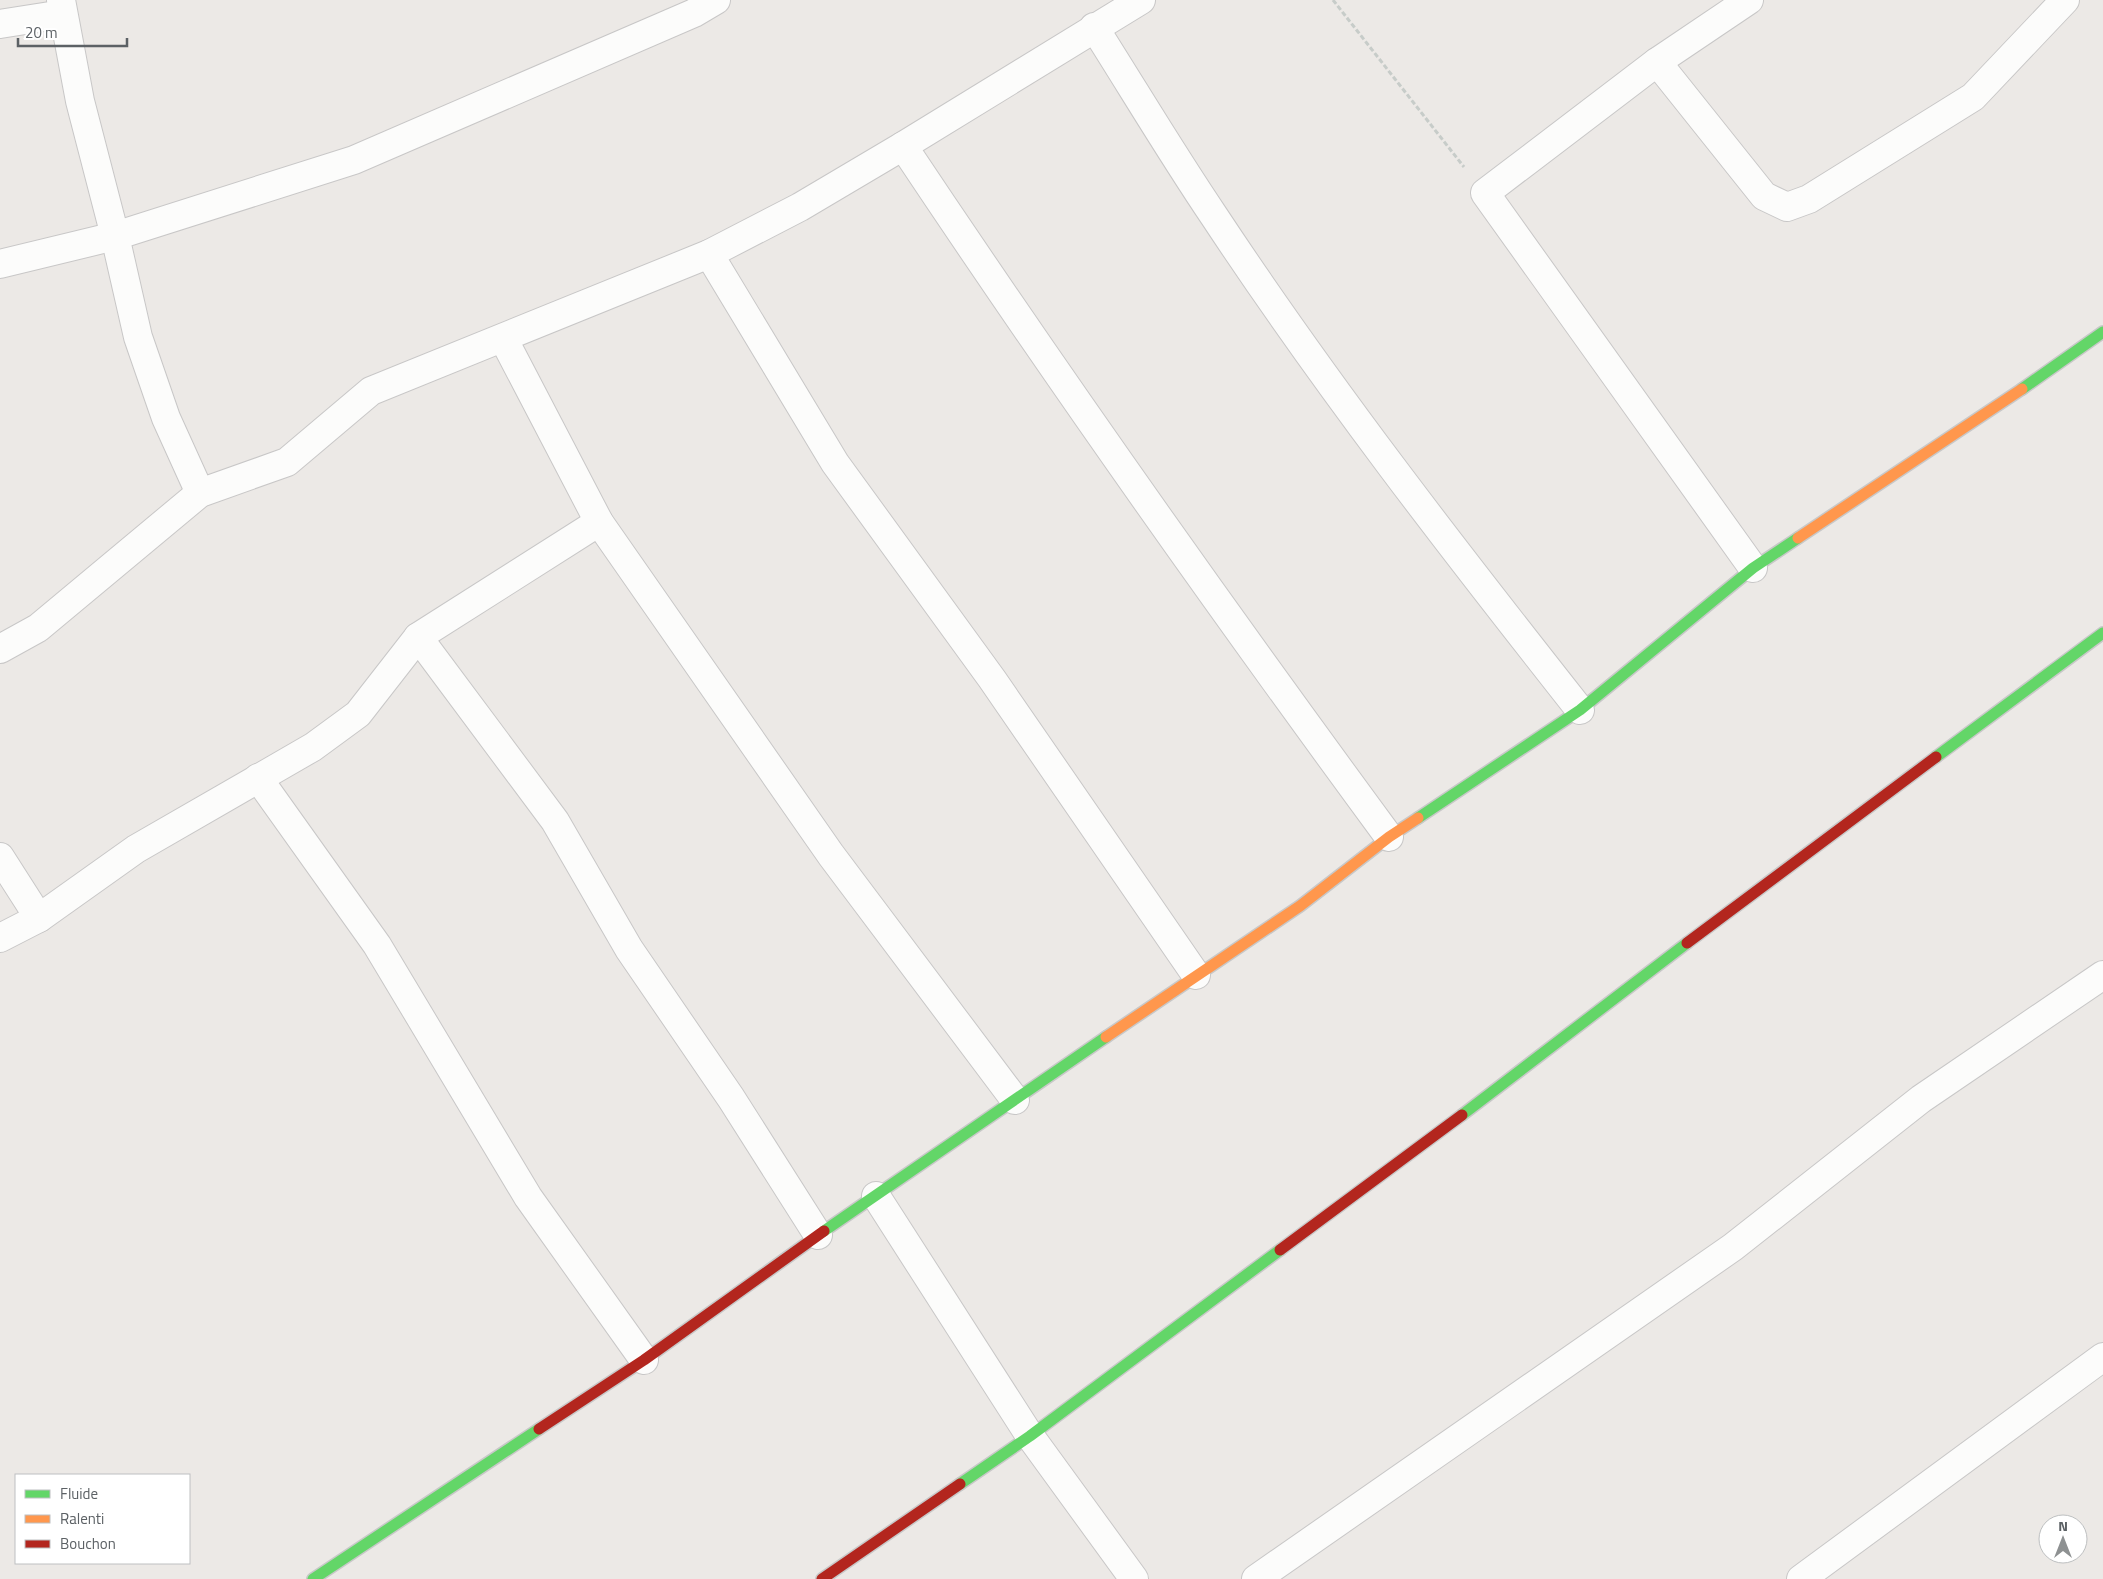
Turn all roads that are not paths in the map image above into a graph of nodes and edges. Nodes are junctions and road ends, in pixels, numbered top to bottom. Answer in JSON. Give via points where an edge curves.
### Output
{"nodes":[{"id":1,"x":716,"y":0,"type":"edge"},
{"id":2,"x":1141,"y":0,"type":"edge"},
{"id":3,"x":1748,"y":0,"type":"edge"},
{"id":4,"x":2065,"y":0,"type":"edge"},
{"id":5,"x":62,"y":7,"type":"edge"},
{"id":6,"x":0,"y":24,"type":"edge"},
{"id":7,"x":1094,"y":28,"type":"junction"},
{"id":8,"x":1657,"y":62,"type":"junction"},
{"id":9,"x":903,"y":146,"type":"junction"},
{"id":10,"x":115,"y":236,"type":"junction"},
{"id":11,"x":709,"y":254,"type":"junction"},
{"id":12,"x":0,"y":264,"type":"edge"},
{"id":13,"x":2103,"y":332,"type":"edge"},
{"id":14,"x":503,"y":338,"type":"junction"},
{"id":15,"x":200,"y":493,"type":"junction"},
{"id":16,"x":599,"y":522,"type":"junction"},
{"id":17,"x":1753,"y":568,"type":"junction"},
{"id":18,"x":2103,"y":633,"type":"edge"},
{"id":19,"x":418,"y":636,"type":"junction"},
{"id":20,"x":0,"y":649,"type":"edge"},
{"id":21,"x":1580,"y":710,"type":"junction"},
{"id":22,"x":258,"y":778,"type":"junction"},
{"id":23,"x":1389,"y":837,"type":"junction"},
{"id":24,"x":0,"y":857,"type":"edge"},
{"id":25,"x":38,"y":918,"type":"junction"},
{"id":26,"x":0,"y":938,"type":"edge"},
{"id":27,"x":1196,"y":975,"type":"junction"},
{"id":28,"x":2103,"y":975,"type":"edge"},
{"id":29,"x":1015,"y":1100,"type":"junction"},
{"id":30,"x":876,"y":1196,"type":"junction"},
{"id":31,"x":818,"y":1235,"type":"junction"},
{"id":32,"x":2103,"y":1357,"type":"edge"},
{"id":33,"x":644,"y":1360,"type":"junction"},
{"id":34,"x":1030,"y":1436,"type":"junction"},
{"id":35,"x":313,"y":1579,"type":"edge"},
{"id":36,"x":822,"y":1579,"type":"edge"},
{"id":37,"x":1134,"y":1579,"type":"edge"},
{"id":38,"x":1256,"y":1579,"type":"edge"},
{"id":39,"x":1801,"y":1579,"type":"edge"}],
"edges":[{"from":1,"to":10,"type":"street","via":[[694,13],[354,160]]},
{"from":2,"to":7,"type":"street"},
{"from":3,"to":8,"type":"street"},
{"from":4,"to":8,"type":"street","via":[[1973,97],[1809,199],[1786,207],[1764,196]]},
{"from":5,"to":6,"type":"street"},
{"from":5,"to":10,"type":"street","via":[[80,101]]},
{"from":7,"to":9,"type":"street"},
{"from":7,"to":21,"type":"street","via":[[1214,216],[1332,384],[1447,542]]},
{"from":8,"to":17,"type":"street","via":[[1485,193]]},
{"from":9,"to":11,"type":"street","via":[[800,207]]},
{"from":9,"to":23,"type":"street","via":[[1016,316],[1236,629]]},
{"from":10,"to":12,"type":"street"},
{"from":10,"to":15,"type":"street","via":[[138,336],[166,418]]},
{"from":11,"to":14,"type":"street"},
{"from":11,"to":27,"type":"street","via":[[835,463],[992,679]]},
{"from":13,"to":17,"type":"street"},
{"from":14,"to":15,"type":"street","via":[[371,391],[287,462]]},
{"from":14,"to":16,"type":"street"},
{"from":15,"to":20,"type":"street","via":[[38,628]]},
{"from":16,"to":19,"type":"street"},
{"from":16,"to":29,"type":"street","via":[[831,855]]},
{"from":17,"to":21,"type":"street"},
{"from":18,"to":34,"type":"street","via":[[1766,882],[1496,1090]]},
{"from":19,"to":22,"type":"street","via":[[358,714],[313,747]]},
{"from":19,"to":31,"type":"street","via":[[555,821],[630,948],[732,1098]]},
{"from":21,"to":23,"type":"street"},
{"from":22,"to":25,"type":"street","via":[[136,849]]},
{"from":22,"to":33,"type":"street","via":[[377,945],[528,1197]]},
{"from":23,"to":27,"type":"street","via":[[1300,906]]},
{"from":24,"to":25,"type":"street"},
{"from":25,"to":26,"type":"street"},
{"from":27,"to":29,"type":"street"},
{"from":28,"to":38,"type":"street","via":[[1920,1099],[1733,1247]]},
{"from":29,"to":30,"type":"street"},
{"from":30,"to":31,"type":"street"},
{"from":30,"to":34,"type":"street"},
{"from":31,"to":33,"type":"street"},
{"from":32,"to":39,"type":"street"},
{"from":33,"to":35,"type":"street"},
{"from":34,"to":36,"type":"street"},
{"from":34,"to":37,"type":"street"}]}
